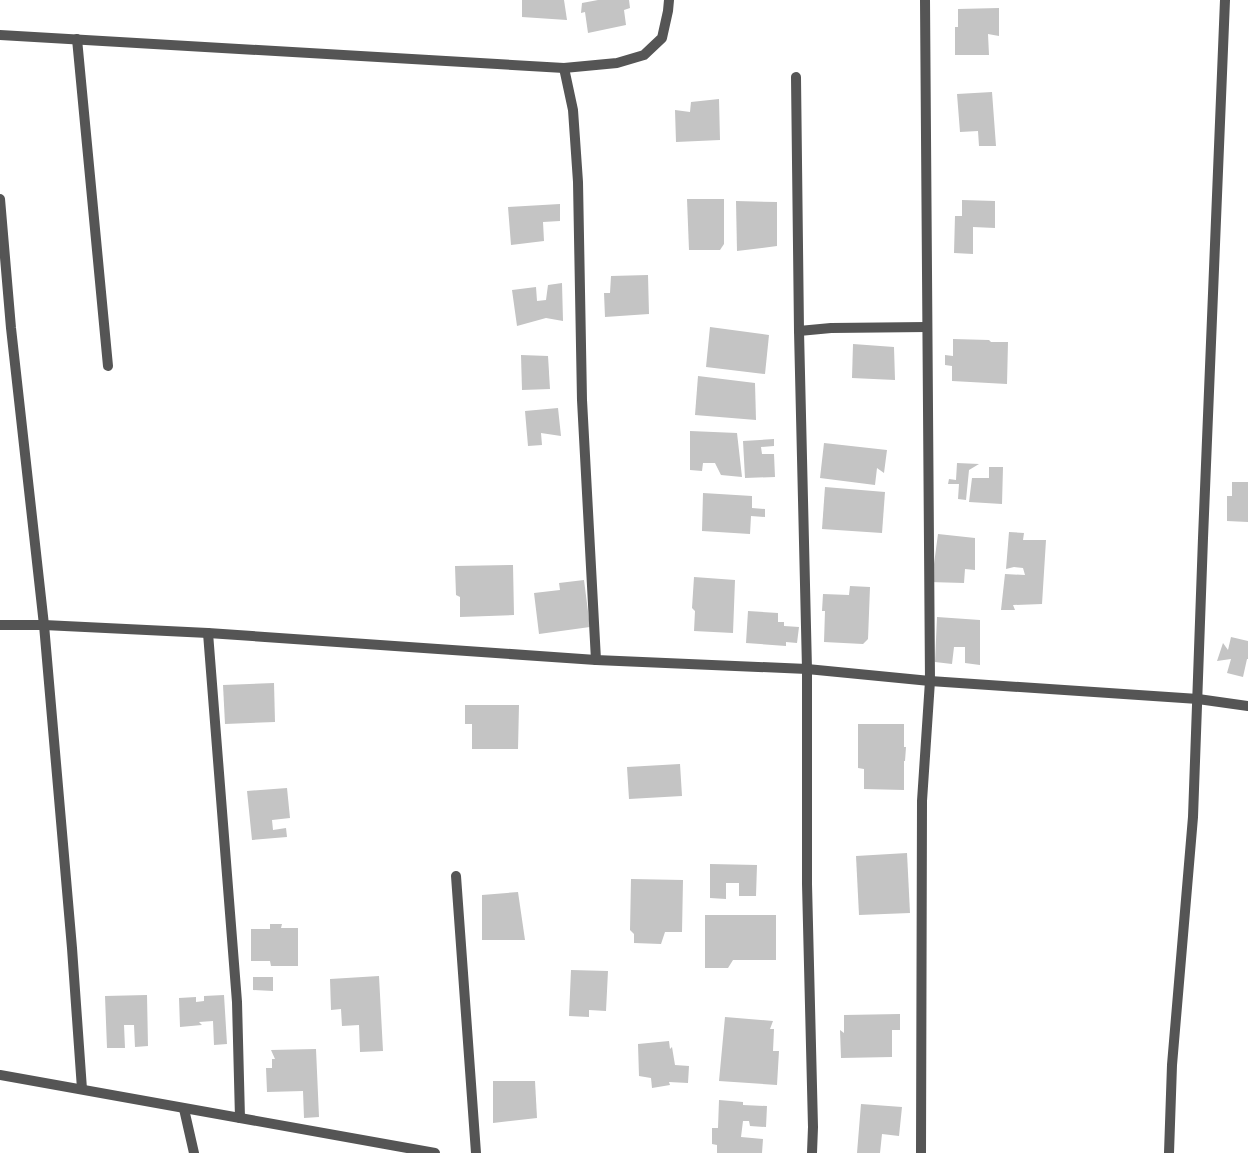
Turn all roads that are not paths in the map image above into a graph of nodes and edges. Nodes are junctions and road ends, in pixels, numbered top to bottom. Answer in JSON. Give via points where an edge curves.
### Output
{"nodes":[{"id":1,"x":669,"y":0,"type":"edge"},
{"id":2,"x":925,"y":0,"type":"edge"},
{"id":3,"x":1226,"y":0,"type":"edge"},
{"id":4,"x":0,"y":34,"type":"edge"},
{"id":5,"x":77,"y":39,"type":"junction"},
{"id":6,"x":564,"y":68,"type":"junction"},
{"id":7,"x":796,"y":77,"type":"dead end"},
{"id":8,"x":0,"y":199,"type":"edge"},
{"id":9,"x":927,"y":327,"type":"junction"},
{"id":10,"x":799,"y":331,"type":"junction"},
{"id":11,"x":108,"y":366,"type":"dead end"},
{"id":12,"x":44,"y":625,"type":"junction"},
{"id":13,"x":0,"y":626,"type":"edge"},
{"id":14,"x":208,"y":633,"type":"junction"},
{"id":15,"x":596,"y":660,"type":"junction"},
{"id":16,"x":807,"y":670,"type":"junction"},
{"id":17,"x":930,"y":681,"type":"junction"},
{"id":18,"x":1198,"y":699,"type":"junction"},
{"id":19,"x":1248,"y":706,"type":"edge"},
{"id":20,"x":456,"y":876,"type":"dead end"},
{"id":21,"x":0,"y":1075,"type":"edge"},
{"id":22,"x":82,"y":1089,"type":"junction"},
{"id":23,"x":184,"y":1109,"type":"junction"},
{"id":24,"x":240,"y":1118,"type":"junction"},
{"id":25,"x":194,"y":1153,"type":"edge"},
{"id":26,"x":435,"y":1153,"type":"edge"},
{"id":27,"x":476,"y":1153,"type":"edge"},
{"id":28,"x":812,"y":1153,"type":"edge"},
{"id":29,"x":921,"y":1153,"type":"edge"},
{"id":30,"x":1169,"y":1153,"type":"edge"}],
"edges":[{"from":1,"to":6,"type":"street","via":[[662,38],[644,55],[617,63]]},
{"from":2,"to":9,"type":"street"},
{"from":3,"to":18,"type":"street"},
{"from":4,"to":5,"type":"street"},
{"from":5,"to":6,"type":"street"},
{"from":5,"to":11,"type":"street"},
{"from":6,"to":15,"type":"street","via":[[573,110],[578,182],[582,400]]},
{"from":7,"to":10,"type":"street"},
{"from":8,"to":12,"type":"street","via":[[11,328]]},
{"from":9,"to":10,"type":"street"},
{"from":9,"to":17,"type":"street"},
{"from":10,"to":16,"type":"street"},
{"from":12,"to":13,"type":"street"},
{"from":12,"to":14,"type":"street"},
{"from":12,"to":22,"type":"street"},
{"from":14,"to":15,"type":"street"},
{"from":14,"to":24,"type":"street","via":[[237,1002]]},
{"from":15,"to":16,"type":"street"},
{"from":16,"to":17,"type":"street"},
{"from":16,"to":28,"type":"street","via":[[807,884]]},
{"from":17,"to":18,"type":"street"},
{"from":17,"to":29,"type":"street","via":[[922,801]]},
{"from":18,"to":19,"type":"street"},
{"from":18,"to":30,"type":"street","via":[[1193,817],[1172,1065]]},
{"from":20,"to":27,"type":"street"},
{"from":21,"to":22,"type":"street"},
{"from":22,"to":23,"type":"street"},
{"from":23,"to":24,"type":"street"},
{"from":23,"to":25,"type":"street"},
{"from":24,"to":26,"type":"street"}]}
